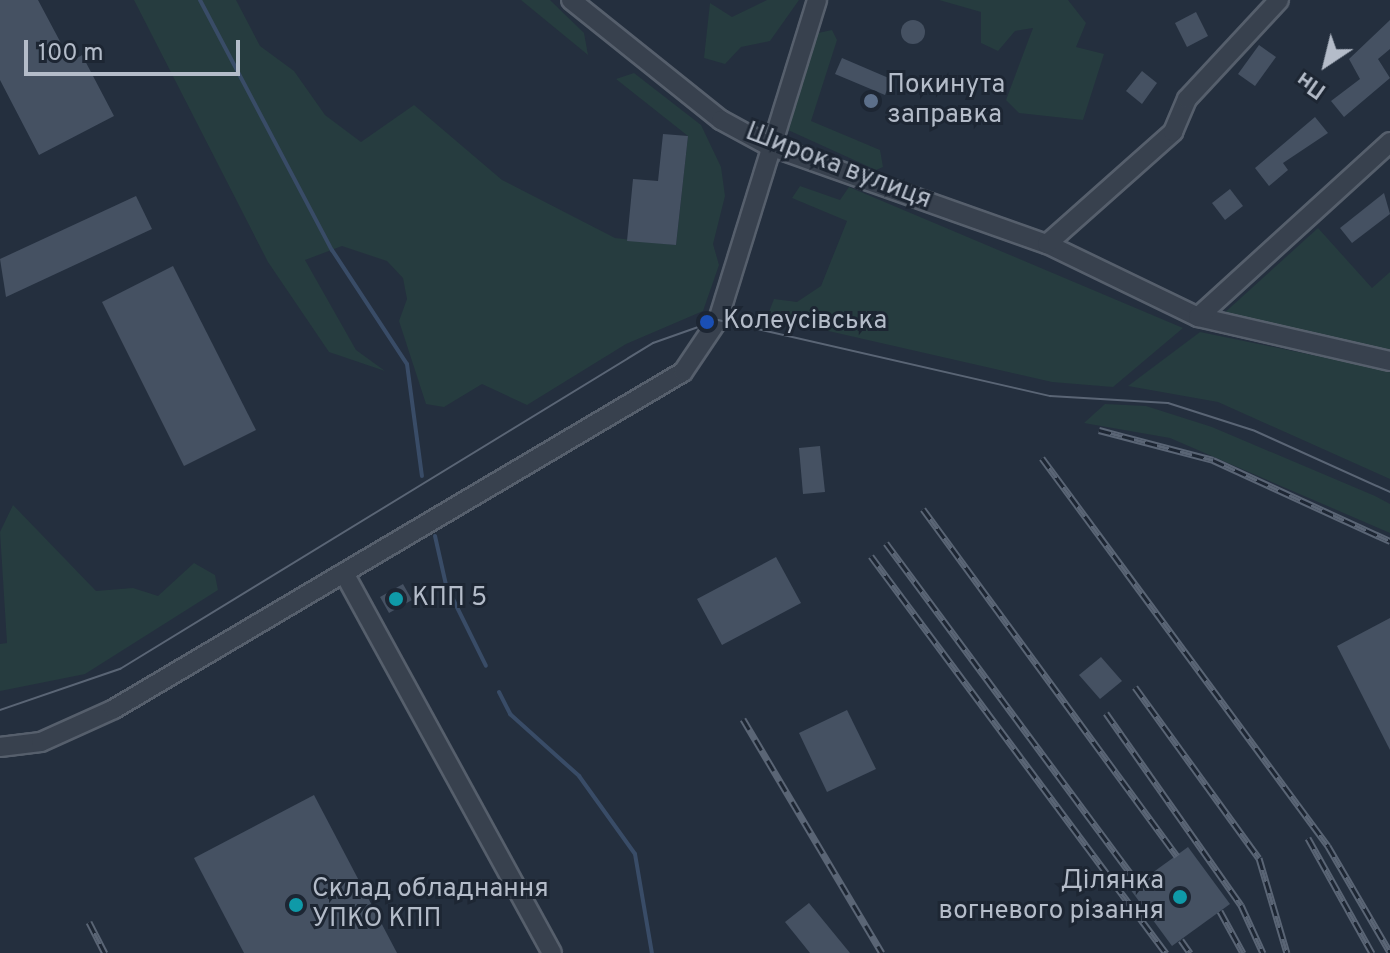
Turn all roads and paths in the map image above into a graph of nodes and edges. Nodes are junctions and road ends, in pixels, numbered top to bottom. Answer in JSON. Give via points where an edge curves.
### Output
{"nodes":[{"id":1,"x":571,"y":0,"type":"edge"},
{"id":2,"x":817,"y":0,"type":"edge"},
{"id":3,"x":1279,"y":0,"type":"edge"},
{"id":4,"x":1390,"y":142,"type":"edge"},
{"id":5,"x":767,"y":145,"type":"junction"},
{"id":6,"x":1047,"y":244,"type":"junction"},
{"id":7,"x":1198,"y":317,"type":"junction"},
{"id":8,"x":1390,"y":361,"type":"edge"},
{"id":9,"x":344,"y":573,"type":"junction"},
{"id":10,"x":0,"y":747,"type":"edge"},
{"id":11,"x":552,"y":953,"type":"edge"}],
"edges":[{"from":1,"to":5,"type":"street","name":"Широка вулиця","via":[[709,112]]},
{"from":2,"to":5,"type":"street"},
{"from":3,"to":6,"type":"street","via":[[1187,99],[1173,132]]},
{"from":4,"to":7,"type":"street"},
{"from":5,"to":6,"type":"street","name":"Широка вулиця"},
{"from":5,"to":9,"type":"street","via":[[718,320],[683,372]]},
{"from":6,"to":7,"type":"street","name":"Широка вулиця"},
{"from":7,"to":8,"type":"street","name":"Широка вулиця"},
{"from":9,"to":10,"type":"street","via":[[114,709],[41,742]]},
{"from":9,"to":11,"type":"street"}]}
